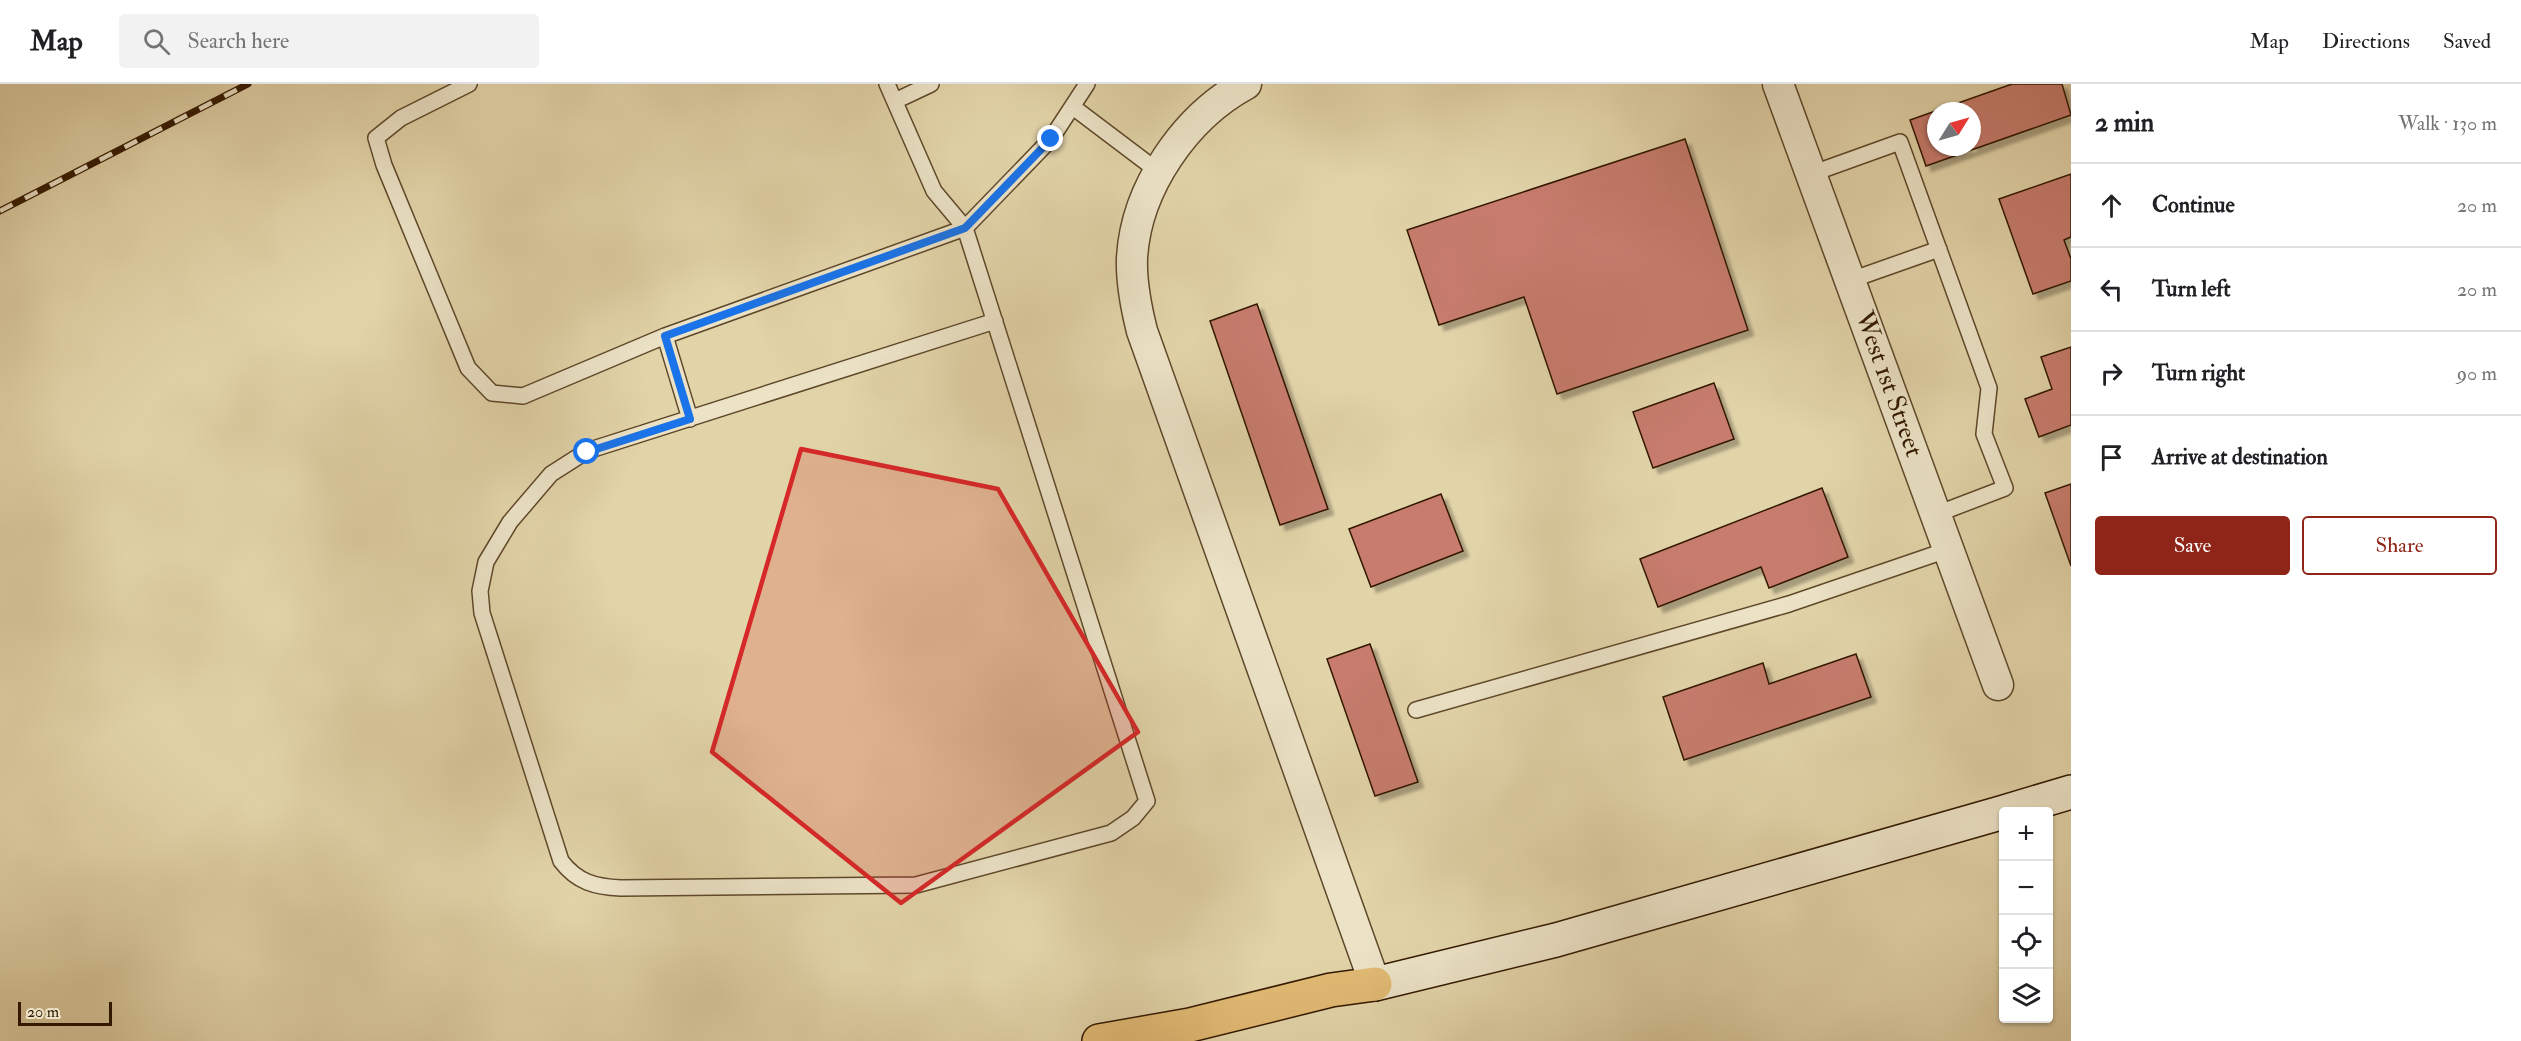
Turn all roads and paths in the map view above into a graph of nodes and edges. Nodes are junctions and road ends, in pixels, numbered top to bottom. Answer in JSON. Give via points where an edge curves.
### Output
{"nodes":[{"id":1,"x":469,"y":84,"type":"edge"},
{"id":2,"x":887,"y":84,"type":"edge"},
{"id":3,"x":931,"y":84,"type":"edge"},
{"id":4,"x":1087,"y":84,"type":"edge"},
{"id":5,"x":1246,"y":84,"type":"edge"},
{"id":6,"x":1778,"y":84,"type":"edge"},
{"id":7,"x":895,"y":101,"type":"junction"},
{"id":8,"x":1073,"y":107,"type":"junction"},
{"id":9,"x":1159,"y":172,"type":"junction"},
{"id":10,"x":1811,"y":174,"type":"junction"},
{"id":11,"x":965,"y":228,"type":"junction"},
{"id":12,"x":1939,"y":249,"type":"junction"},
{"id":13,"x":1851,"y":280,"type":"junction"},
{"id":14,"x":995,"y":321,"type":"junction"},
{"id":15,"x":665,"y":336,"type":"junction"},
{"id":16,"x":690,"y":419,"type":"junction"},
{"id":17,"x":1936,"y":514,"type":"junction"},
{"id":18,"x":1950,"y":549,"type":"junction"},
{"id":19,"x":1998,"y":685,"type":"dead end"},
{"id":20,"x":1416,"y":710,"type":"dead end"},
{"id":21,"x":2071,"y":792,"type":"edge"},
{"id":22,"x":2021,"y":807,"type":"edge"},
{"id":23,"x":1999,"y":813,"type":"edge"},
{"id":24,"x":1375,"y":984,"type":"junction"},
{"id":25,"x":1099,"y":1041,"type":"edge"}],
"edges":[{"from":1,"to":15,"type":"lane","via":[[401,118],[376,138],[468,368],[492,393],[523,396]]},
{"from":2,"to":7,"type":"lane"},
{"from":3,"to":7,"type":"lane"},
{"from":4,"to":8,"type":"lane"},
{"from":5,"to":9,"type":"street","via":[[1204,114],[1172,150]]},
{"from":6,"to":10,"type":"street","name":"West 1st Street"},
{"from":7,"to":11,"type":"lane","via":[[934,190]]},
{"from":8,"to":9,"type":"lane"},
{"from":8,"to":11,"type":"lane","via":[[1051,139]]},
{"from":9,"to":24,"type":"street","via":[[1139,223],[1132,257],[1134,295],[1142,331]]},
{"from":10,"to":12,"type":"lane","via":[[1900,142]]},
{"from":10,"to":13,"type":"street","name":"West 1st Street"},
{"from":11,"to":14,"type":"lane"},
{"from":11,"to":15,"type":"lane"},
{"from":12,"to":13,"type":"lane"},
{"from":12,"to":17,"type":"lane","via":[[1989,388],[1984,434],[2005,488]]},
{"from":13,"to":17,"type":"street","name":"West 1st Street"},
{"from":14,"to":16,"type":"lane"},
{"from":14,"to":16,"type":"lane","via":[[1147,801],[1133,818],[1112,833],[916,885],[621,888],[594,887],[571,874],[561,861],[483,613],[480,591],[486,562],[510,522],[551,474],[587,452]]},
{"from":15,"to":16,"type":"lane"},
{"from":17,"to":18,"type":"street","name":"West 1st Street"},
{"from":18,"to":19,"type":"street","name":"West 1st Street"},
{"from":18,"to":20,"type":"lane","via":[[1789,604]]},
{"from":21,"to":22,"type":"main road"},
{"from":23,"to":24,"type":"main road","via":[[1556,940]]},
{"from":24,"to":25,"type":"highway","via":[[1330,990],[1190,1025]]}]}
